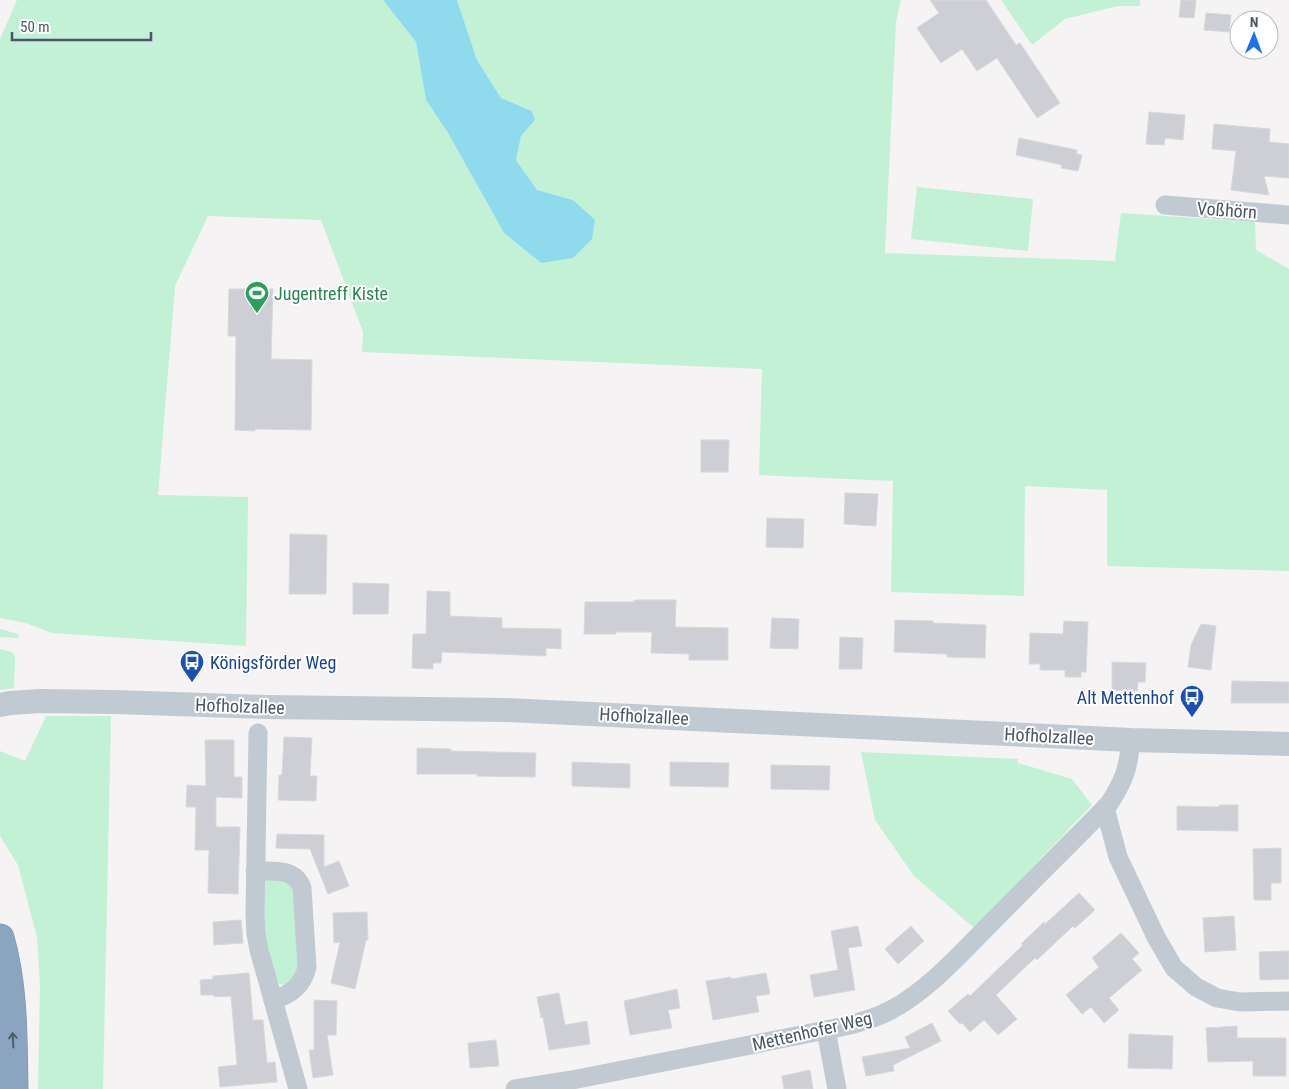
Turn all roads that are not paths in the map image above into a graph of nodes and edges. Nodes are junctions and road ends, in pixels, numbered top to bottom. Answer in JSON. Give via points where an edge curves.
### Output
{"nodes":[{"id":1,"x":1166,"y":205,"type":"dead end"},
{"id":2,"x":1289,"y":214,"type":"edge"},
{"id":3,"x":0,"y":706,"type":"edge"},
{"id":4,"x":258,"y":733,"type":"dead end"},
{"id":5,"x":1131,"y":740,"type":"junction"},
{"id":6,"x":1289,"y":744,"type":"edge"},
{"id":7,"x":1105,"y":808,"type":"junction"},
{"id":8,"x":256,"y":872,"type":"junction"},
{"id":9,"x":0,"y":938,"type":"edge"},
{"id":10,"x":274,"y":1000,"type":"junction"},
{"id":11,"x":1289,"y":1001,"type":"edge"},
{"id":12,"x":826,"y":1030,"type":"junction"},
{"id":13,"x":14,"y":1089,"type":"edge"},
{"id":14,"x":298,"y":1089,"type":"edge"},
{"id":15,"x":515,"y":1089,"type":"edge"},
{"id":16,"x":837,"y":1089,"type":"edge"}],
"edges":[{"from":1,"to":2,"type":"street","name":"Voßhörn"},
{"from":3,"to":5,"type":"street","name":"Hofholzallee","via":[[49,701],[506,710]]},
{"from":4,"to":8,"type":"street"},
{"from":5,"to":6,"type":"street","name":"Hofholzallee"},
{"from":5,"to":7,"type":"street","name":"Mettenhofer Weg","via":[[1126,775]]},
{"from":7,"to":11,"type":"street","via":[[1118,857],[1174,968],[1196,987],[1217,998],[1240,1002]]},
{"from":7,"to":12,"type":"street","name":"Mettenhofer Weg","via":[[956,958],[908,999],[891,1010],[848,1026]]},
{"from":8,"to":10,"type":"street","via":[[256,934]]},
{"from":8,"to":10,"type":"street","via":[[289,873],[302,888],[308,959],[306,974],[292,992]]},
{"from":13,"to":9,"type":"highway","one_way":true,"via":[[10,990]]},
{"from":10,"to":14,"type":"street"},
{"from":12,"to":15,"type":"street","name":"Mettenhofer Weg"},
{"from":12,"to":16,"type":"street"}]}
